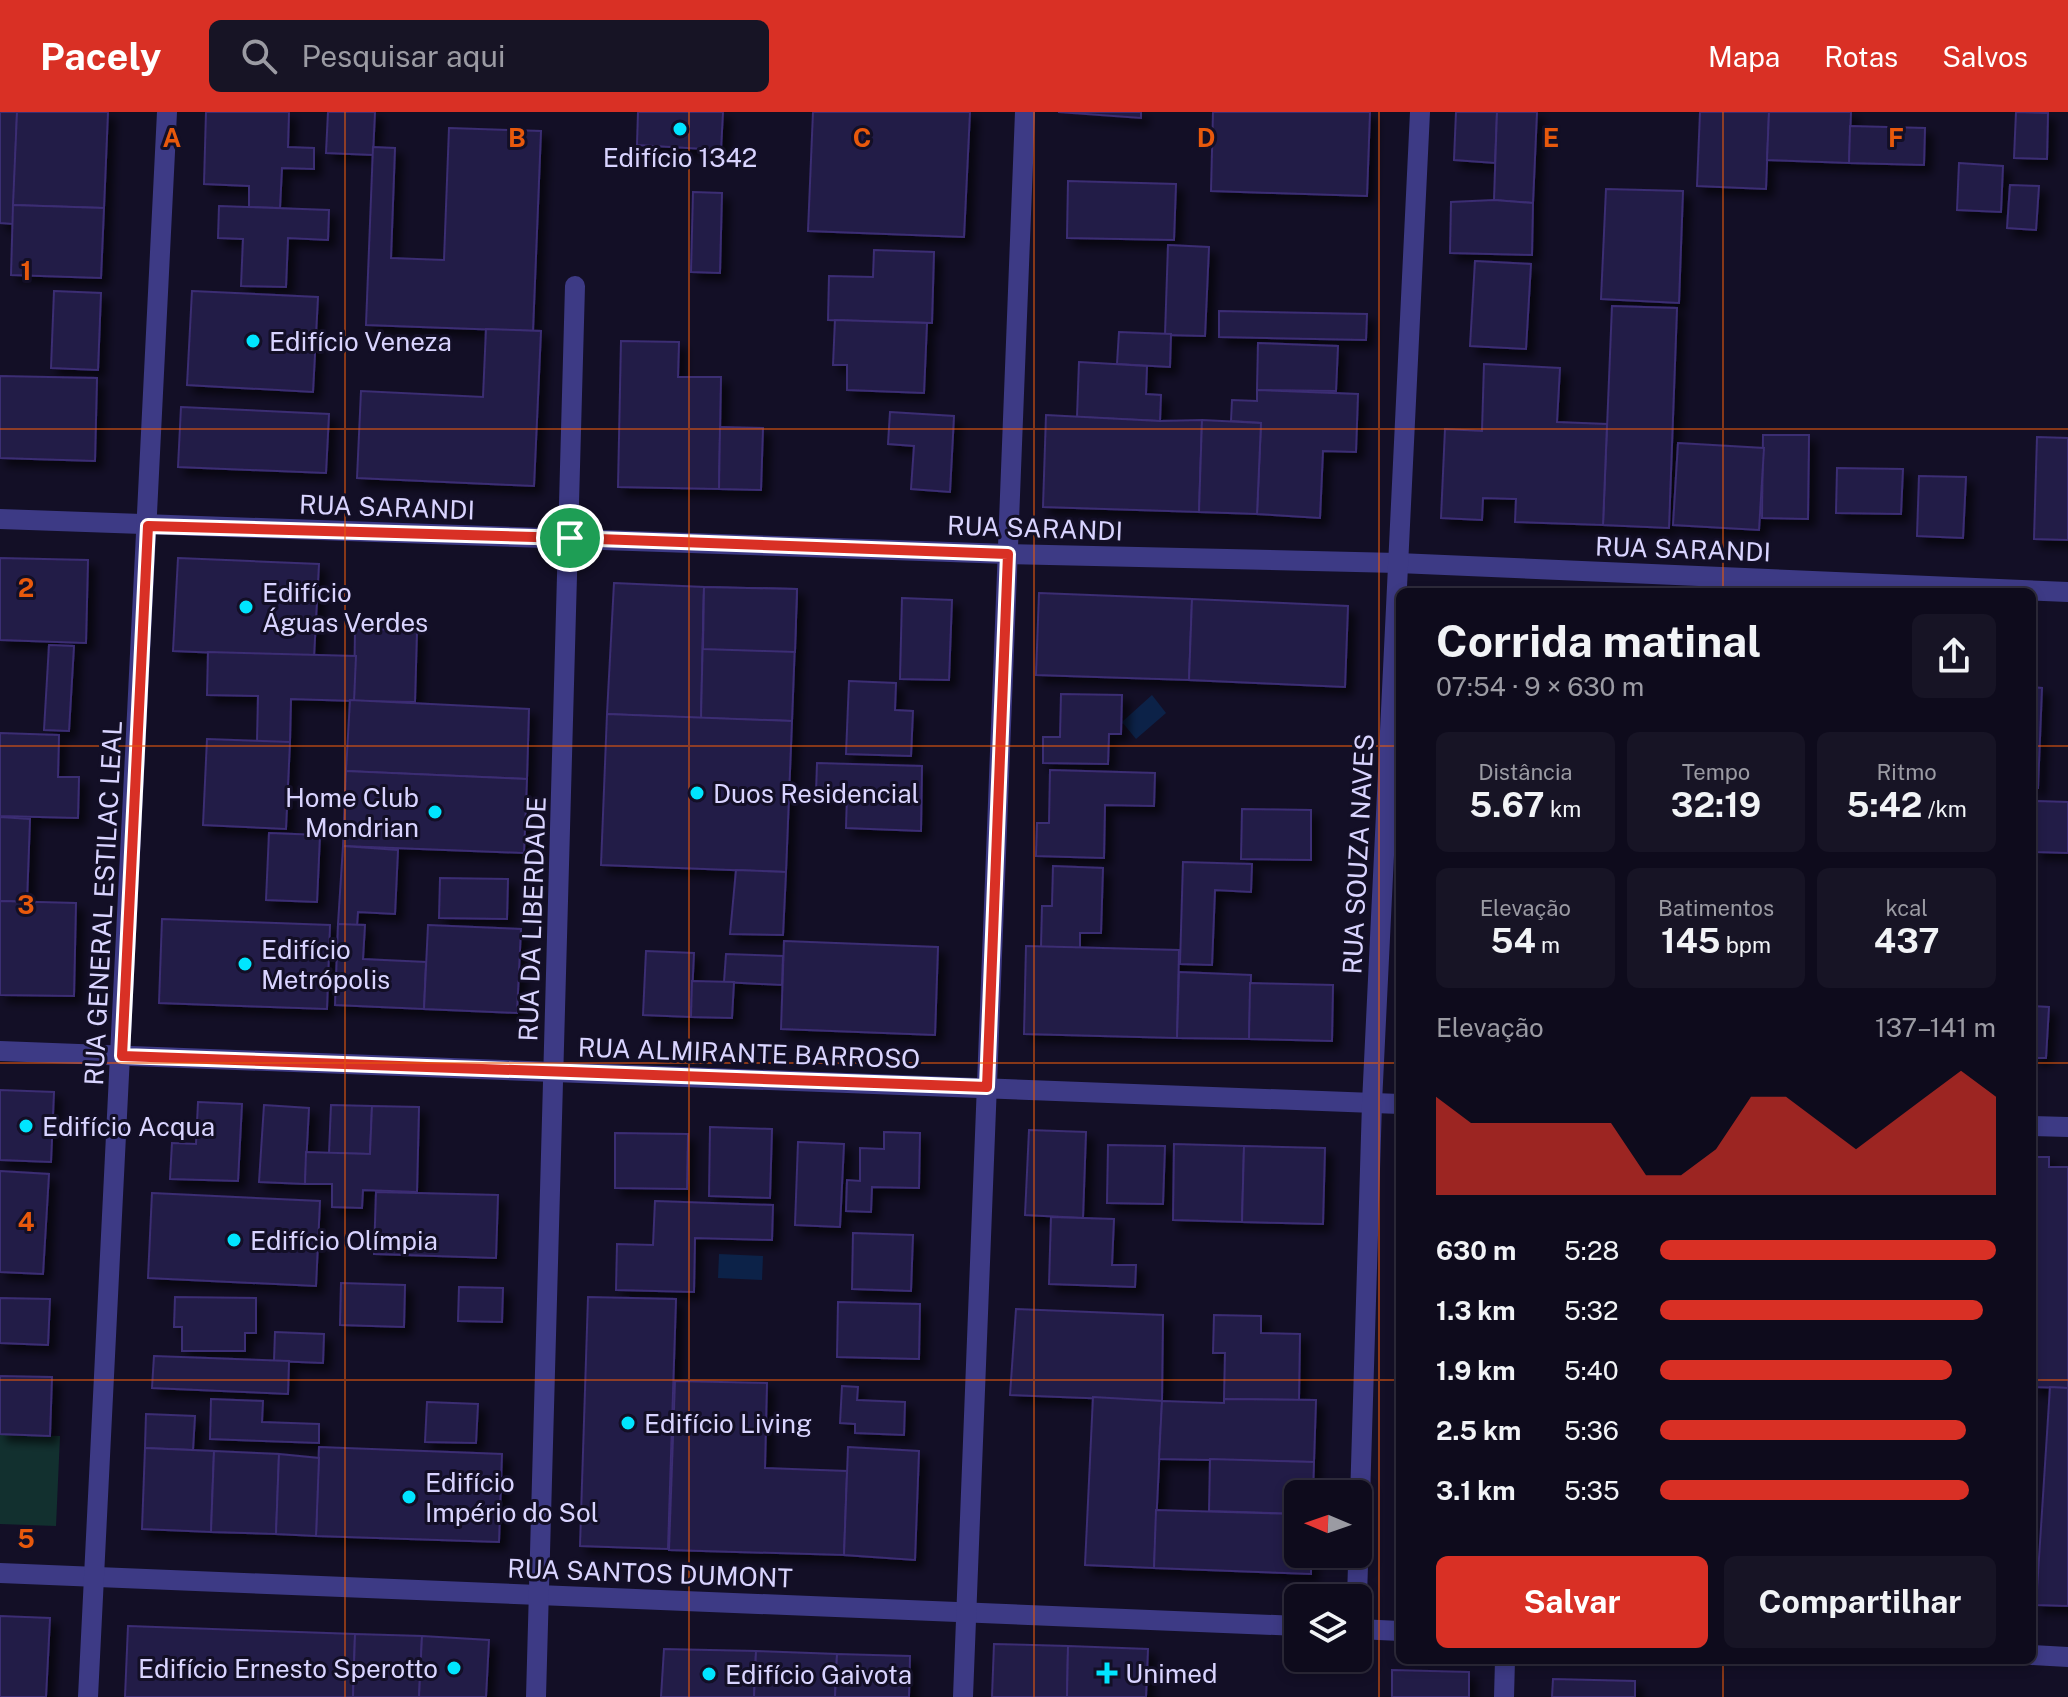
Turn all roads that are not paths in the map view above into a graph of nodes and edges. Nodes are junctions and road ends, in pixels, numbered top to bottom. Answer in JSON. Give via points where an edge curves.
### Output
{"nodes":[{"id":1,"x":167,"y":112,"type":"edge"},
{"id":2,"x":1025,"y":112,"type":"edge"},
{"id":3,"x":1420,"y":112,"type":"edge"},
{"id":4,"x":575,"y":286,"type":"dead end"},
{"id":5,"x":0,"y":519,"type":"edge"},
{"id":6,"x":148,"y":526,"type":"junction"},
{"id":7,"x":570,"y":538,"type":"junction"},
{"id":8,"x":1008,"y":554,"type":"junction"},
{"id":9,"x":1398,"y":563,"type":"junction"},
{"id":10,"x":1397,"y":588,"type":"edge"},
{"id":11,"x":1976,"y":588,"type":"edge"},
{"id":12,"x":2036,"y":591,"type":"edge"},
{"id":13,"x":2068,"y":592,"type":"edge"},
{"id":14,"x":1396,"y":605,"type":"edge"},
{"id":15,"x":0,"y":1051,"type":"edge"},
{"id":16,"x":122,"y":1056,"type":"junction"},
{"id":17,"x":553,"y":1073,"type":"junction"},
{"id":18,"x":987,"y":1087,"type":"junction"},
{"id":19,"x":1372,"y":1103,"type":"junction"},
{"id":20,"x":1396,"y":1104,"type":"edge"},
{"id":21,"x":2036,"y":1126,"type":"edge"},
{"id":22,"x":2068,"y":1127,"type":"edge"},
{"id":23,"x":0,"y":1573,"type":"edge"},
{"id":24,"x":95,"y":1577,"type":"junction"},
{"id":25,"x":1357,"y":1584,"type":"edge"},
{"id":26,"x":538,"y":1595,"type":"junction"},
{"id":27,"x":967,"y":1611,"type":"junction"},
{"id":28,"x":1284,"y":1625,"type":"edge"},
{"id":29,"x":1372,"y":1630,"type":"edge"},
{"id":30,"x":1396,"y":1631,"type":"edge"},
{"id":31,"x":2036,"y":1655,"type":"edge"},
{"id":32,"x":2068,"y":1657,"type":"edge"},
{"id":33,"x":1505,"y":1664,"type":"edge"},
{"id":34,"x":88,"y":1697,"type":"edge"},
{"id":35,"x":536,"y":1697,"type":"edge"},
{"id":36,"x":963,"y":1697,"type":"edge"},
{"id":37,"x":1504,"y":1697,"type":"edge"}],
"edges":[{"from":1,"to":6,"type":"street","name":"RUA GENERAL ESTILAC LEAL"},
{"from":2,"to":8,"type":"street"},
{"from":3,"to":9,"type":"street","name":"RUA SOUZA NAVES"},
{"from":4,"to":7,"type":"street","name":"RUA DA LIBERDADE"},
{"from":5,"to":6,"type":"street","name":"RUA SARANDI"},
{"from":6,"to":7,"type":"street","name":"RUA SARANDI"},
{"from":6,"to":16,"type":"street","name":"RUA GENERAL ESTILAC LEAL"},
{"from":7,"to":8,"type":"street","name":"RUA SARANDI"},
{"from":7,"to":17,"type":"street","name":"RUA DA LIBERDADE"},
{"from":8,"to":9,"type":"street","name":"RUA SARANDI"},
{"from":8,"to":18,"type":"street"},
{"from":9,"to":10,"type":"street","name":"RUA SOUZA NAVES"},
{"from":9,"to":11,"type":"street","name":"RUA SARANDI"},
{"from":12,"to":13,"type":"street","name":"RUA SARANDI"},
{"from":14,"to":19,"type":"street","name":"RUA SOUZA NAVES"},
{"from":15,"to":16,"type":"street","name":"RUA ALMIRANTE BARROSO"},
{"from":16,"to":17,"type":"street","name":"RUA ALMIRANTE BARROSO"},
{"from":16,"to":24,"type":"street","name":"RUA GENERAL ESTILAC LEAL"},
{"from":17,"to":18,"type":"street","name":"RUA ALMIRANTE BARROSO"},
{"from":17,"to":26,"type":"street","name":"RUA DA LIBERDADE"},
{"from":18,"to":19,"type":"street","name":"RUA ALMIRANTE BARROSO"},
{"from":18,"to":27,"type":"street"},
{"from":19,"to":20,"type":"street","name":"RUA ALMIRANTE BARROSO"},
{"from":19,"to":25,"type":"street","name":"RUA SOUZA NAVES"},
{"from":21,"to":22,"type":"street"},
{"from":23,"to":24,"type":"street","name":"RUA SANTOS DUMONT"},
{"from":24,"to":26,"type":"street","name":"RUA SANTOS DUMONT"},
{"from":24,"to":34,"type":"street","name":"RUA GENERAL ESTILAC LEAL"},
{"from":26,"to":27,"type":"street","name":"RUA SANTOS DUMONT"},
{"from":26,"to":35,"type":"street","name":"RUA DA LIBERDADE"},
{"from":27,"to":28,"type":"street","name":"RUA SANTOS DUMONT"},
{"from":27,"to":36,"type":"street"},
{"from":29,"to":30,"type":"street"},
{"from":31,"to":32,"type":"street"},
{"from":33,"to":37,"type":"street"}]}
